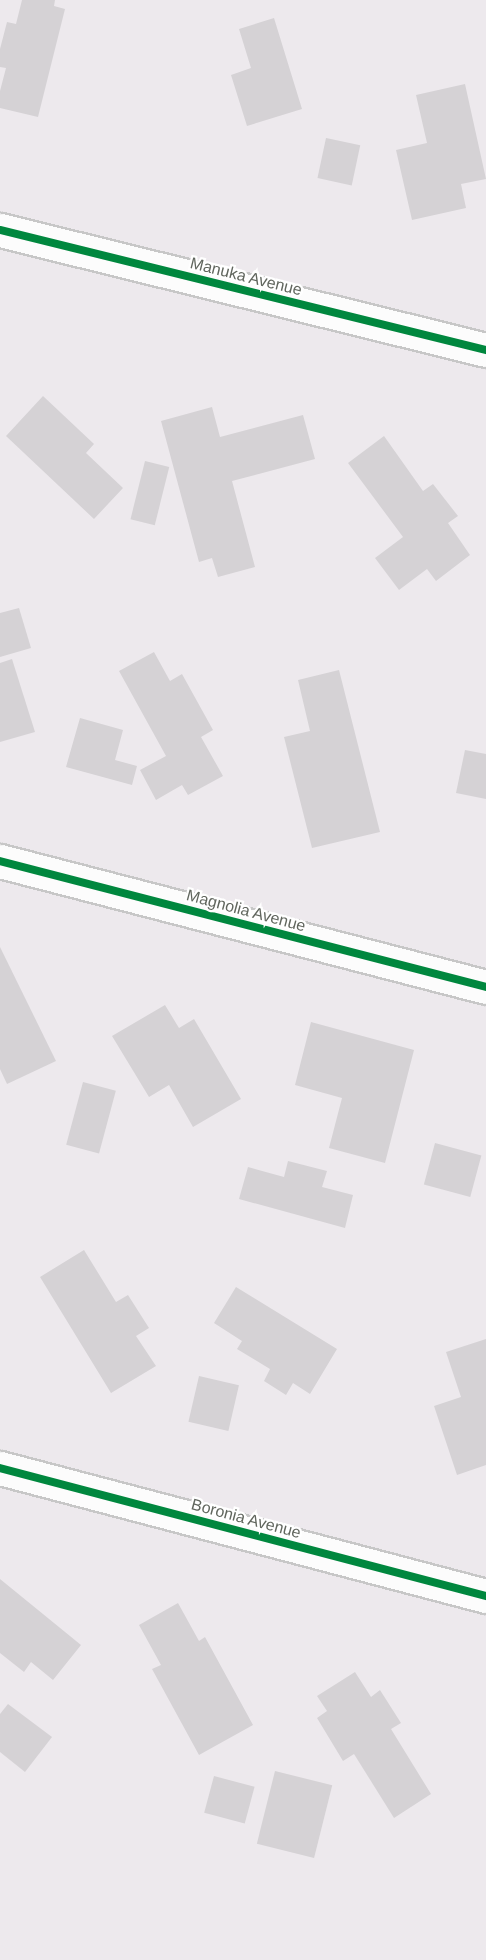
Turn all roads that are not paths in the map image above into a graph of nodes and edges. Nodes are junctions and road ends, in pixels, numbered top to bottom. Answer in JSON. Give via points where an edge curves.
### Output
{"nodes":[{"id":1,"x":0,"y":230,"type":"edge"},
{"id":2,"x":486,"y":350,"type":"edge"},
{"id":3,"x":0,"y":861,"type":"edge"},
{"id":4,"x":486,"y":987,"type":"edge"},
{"id":5,"x":0,"y":1468,"type":"edge"},
{"id":6,"x":486,"y":1596,"type":"edge"}],
"edges":[{"from":1,"to":2,"type":"street","name":"Manuka Avenue"},
{"from":3,"to":4,"type":"street","name":"Magnolia Avenue"},
{"from":5,"to":6,"type":"street","name":"Boronia Avenue"}]}
